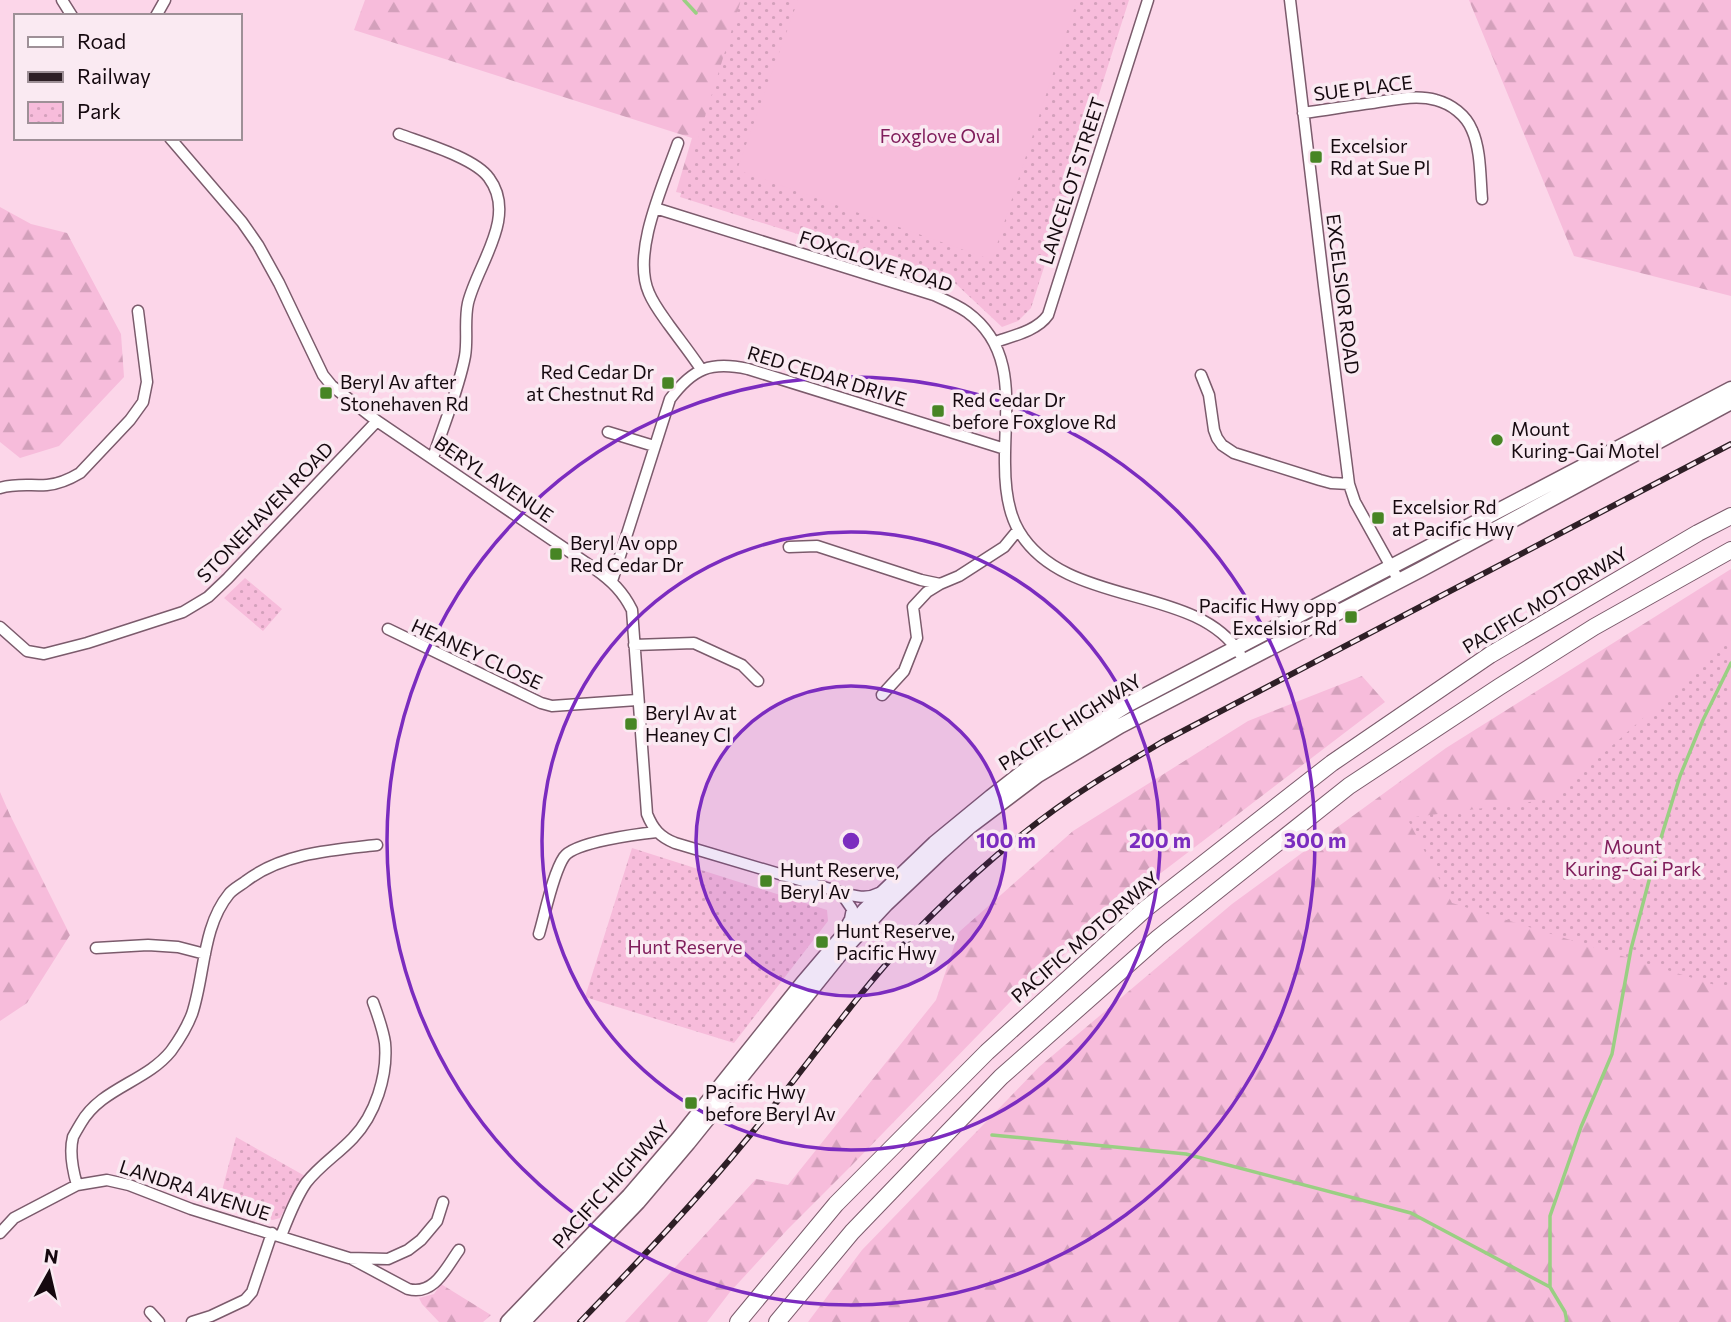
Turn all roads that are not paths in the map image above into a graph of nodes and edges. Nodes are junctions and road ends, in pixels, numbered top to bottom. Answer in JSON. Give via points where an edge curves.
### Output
{"nodes":[{"id":1,"x":1148,"y":0,"type":"edge"},
{"id":2,"x":1290,"y":0,"type":"edge"},
{"id":3,"x":1303,"y":113,"type":"junction"},
{"id":4,"x":400,"y":134,"type":"dead end"},
{"id":5,"x":172,"y":140,"type":"edge"},
{"id":6,"x":678,"y":143,"type":"dead end"},
{"id":7,"x":1482,"y":199,"type":"dead end"},
{"id":8,"x":655,"y":208,"type":"junction"},
{"id":9,"x":138,"y":311,"type":"dead end"},
{"id":10,"x":995,"y":342,"type":"junction"},
{"id":11,"x":701,"y":369,"type":"junction"},
{"id":12,"x":1201,"y":375,"type":"dead end"},
{"id":13,"x":1731,"y":389,"type":"edge"},
{"id":14,"x":1731,"y":402,"type":"edge"},
{"id":15,"x":377,"y":421,"type":"junction"},
{"id":16,"x":608,"y":432,"type":"dead end"},
{"id":17,"x":654,"y":446,"type":"junction"},
{"id":18,"x":1004,"y":449,"type":"junction"},
{"id":19,"x":433,"y":458,"type":"junction"},
{"id":20,"x":1349,"y":484,"type":"junction"},
{"id":21,"x":0,"y":488,"type":"edge"},
{"id":22,"x":1731,"y":516,"type":"edge"},
{"id":23,"x":1018,"y":530,"type":"junction"},
{"id":24,"x":789,"y":547,"type":"dead end"},
{"id":25,"x":1731,"y":550,"type":"edge"},
{"id":26,"x":1391,"y":567,"type":"junction"},
{"id":27,"x":611,"y":581,"type":"junction"},
{"id":28,"x":1399,"y":581,"type":"junction"},
{"id":29,"x":940,"y":584,"type":"junction"},
{"id":30,"x":0,"y":627,"type":"edge"},
{"id":31,"x":388,"y":629,"type":"dead end"},
{"id":32,"x":635,"y":645,"type":"junction"},
{"id":33,"x":1236,"y":648,"type":"junction"},
{"id":34,"x":1244,"y":661,"type":"junction"},
{"id":35,"x":758,"y":681,"type":"dead end"},
{"id":36,"x":882,"y":695,"type":"dead end"},
{"id":37,"x":637,"y":700,"type":"junction"},
{"id":38,"x":657,"y":832,"type":"junction"},
{"id":39,"x":377,"y":845,"type":"dead end"},
{"id":40,"x":887,"y":888,"type":"junction"},
{"id":41,"x":840,"y":892,"type":"junction"},
{"id":42,"x":539,"y":934,"type":"dead end"},
{"id":43,"x":841,"y":937,"type":"junction"},
{"id":44,"x":96,"y":948,"type":"dead end"},
{"id":45,"x":205,"y":954,"type":"junction"},
{"id":46,"x":373,"y":1002,"type":"dead end"},
{"id":47,"x":77,"y":1185,"type":"junction"},
{"id":48,"x":443,"y":1202,"type":"dead end"},
{"id":49,"x":0,"y":1233,"type":"edge"},
{"id":50,"x":277,"y":1235,"type":"junction"},
{"id":51,"x":459,"y":1250,"type":"dead end"},
{"id":52,"x":349,"y":1258,"type":"junction"},
{"id":53,"x":150,"y":1312,"type":"dead end"},
{"id":54,"x":159,"y":1322,"type":"edge"},
{"id":55,"x":192,"y":1322,"type":"edge"},
{"id":56,"x":508,"y":1322,"type":"edge"},
{"id":57,"x":523,"y":1322,"type":"edge"},
{"id":58,"x":738,"y":1322,"type":"edge"},
{"id":59,"x":777,"y":1322,"type":"edge"}],
"edges":[{"from":1,"to":10,"type":"street","name":"LANCELOT STREET","via":[[1048,315],[1043,322]]},
{"from":2,"to":3,"type":"street","name":"EXCELSIOR ROAD"},
{"from":3,"to":7,"type":"street","name":"SUE PLACE","via":[[1412,98],[1451,106],[1472,129]]},
{"from":3,"to":20,"type":"street","name":"EXCELSIOR ROAD"},
{"from":4,"to":19,"type":"street","via":[[480,169],[497,192],[500,205],[468,303],[462,369]]},
{"from":5,"to":15,"type":"street","name":"BERYL AVENUE","via":[[258,245],[323,375]]},
{"from":6,"to":8,"type":"street"},
{"from":8,"to":10,"type":"street","name":"FOXGLOVE ROAD","via":[[934,295],[976,319]]},
{"from":8,"to":11,"type":"street","via":[[645,248],[644,279],[654,305]]},
{"from":9,"to":21,"type":"street","via":[[147,382],[143,402],[130,420],[70,479]]},
{"from":10,"to":18,"type":"street","name":"FOXGLOVE ROAD","via":[[1007,391]]},
{"from":11,"to":17,"type":"street","via":[[670,399]]},
{"from":11,"to":18,"type":"street","name":"RED CEDAR DRIVE","via":[[730,365],[748,369]]},
{"from":12,"to":20,"type":"street","via":[[1214,430],[1228,449],[1320,480]]},
{"from":13,"to":26,"type":"main road","name":"PACIFIC HIGHWAY"},
{"from":14,"to":28,"type":"main road","name":"PACIFIC HIGHWAY"},
{"from":15,"to":19,"type":"street","name":"BERYL AVENUE"},
{"from":15,"to":30,"type":"street","name":"STONEHAVEN ROAD","via":[[197,605],[44,654],[27,652]]},
{"from":16,"to":17,"type":"street"},
{"from":17,"to":27,"type":"street"},
{"from":18,"to":23,"type":"street","name":"FOXGLOVE ROAD","via":[[1004,479]]},
{"from":19,"to":27,"type":"street","name":"BERYL AVENUE"},
{"from":20,"to":26,"type":"street","name":"EXCELSIOR ROAD"},
{"from":22,"to":58,"type":"highway","name":"PACIFIC MOTORWAY","via":[[1490,655],[1332,763],[1144,910],[987,1052],[836,1204]]},
{"from":23,"to":29,"type":"street","via":[[1004,547]]},
{"from":23,"to":33,"type":"street","name":"FOXGLOVE ROAD","via":[[1041,557],[1066,573],[1179,610],[1227,636]]},
{"from":24,"to":29,"type":"street","via":[[817,546]]},
{"from":25,"to":59,"type":"highway","via":[[1594,627],[1349,786],[1158,937],[1001,1077],[852,1232]]},
{"from":26,"to":28,"type":"street","name":"EXCELSIOR ROAD"},
{"from":26,"to":33,"type":"main road","name":"PACIFIC HIGHWAY"},
{"from":27,"to":32,"type":"street","name":"BERYL AVENUE","via":[[632,610]]},
{"from":28,"to":34,"type":"main road","name":"PACIFIC HIGHWAY"},
{"from":29,"to":36,"type":"street","via":[[912,607],[916,638],[904,671]]},
{"from":31,"to":37,"type":"street","name":"HEANEY CLOSE","via":[[541,703]]},
{"from":32,"to":35,"type":"street","via":[[694,643],[742,665]]},
{"from":32,"to":37,"type":"street","name":"BERYL AVENUE"},
{"from":33,"to":34,"type":"street","name":"FOXGLOVE ROAD"},
{"from":33,"to":40,"type":"main road","name":"PACIFIC HIGHWAY","via":[[1128,705],[1032,765]]},
{"from":34,"to":57,"type":"main road","name":"PACIFIC HIGHWAY","via":[[1038,775],[940,852],[844,949],[638,1202]]},
{"from":37,"to":38,"type":"street","name":"BERYL AVENUE","via":[[647,814]]},
{"from":38,"to":41,"type":"street","via":[[675,843]]},
{"from":38,"to":42,"type":"street","via":[[577,846],[565,855]]},
{"from":39,"to":45,"type":"street","via":[[291,858],[255,874],[230,893],[215,918]]},
{"from":40,"to":41,"type":"street","via":[[871,897]]},
{"from":40,"to":43,"type":"main road","name":"PACIFIC HIGHWAY"},
{"from":41,"to":43,"type":"street","via":[[852,909]]},
{"from":43,"to":56,"type":"main road","name":"PACIFIC HIGHWAY","via":[[670,1149]]},
{"from":44,"to":45,"type":"street","via":[[178,947]]},
{"from":45,"to":47,"type":"street","via":[[192,1016],[169,1053],[94,1105],[73,1138],[71,1156]]},
{"from":46,"to":50,"type":"street","via":[[385,1044],[374,1106],[352,1139],[306,1184]]},
{"from":47,"to":49,"type":"street","name":"LANDRA AVENUE","via":[[14,1218]]},
{"from":47,"to":50,"type":"street","name":"LANDRA AVENUE","via":[[117,1181]]},
{"from":48,"to":52,"type":"street","name":"LANDRA AVENUE","via":[[437,1221],[408,1250],[387,1258]]},
{"from":50,"to":52,"type":"street","name":"LANDRA AVENUE"},
{"from":50,"to":55,"type":"street","via":[[245,1300]]},
{"from":51,"to":52,"type":"street","name":"LANDRA AVENUE","via":[[432,1285],[416,1291]]},
{"from":53,"to":54,"type":"street"}]}
